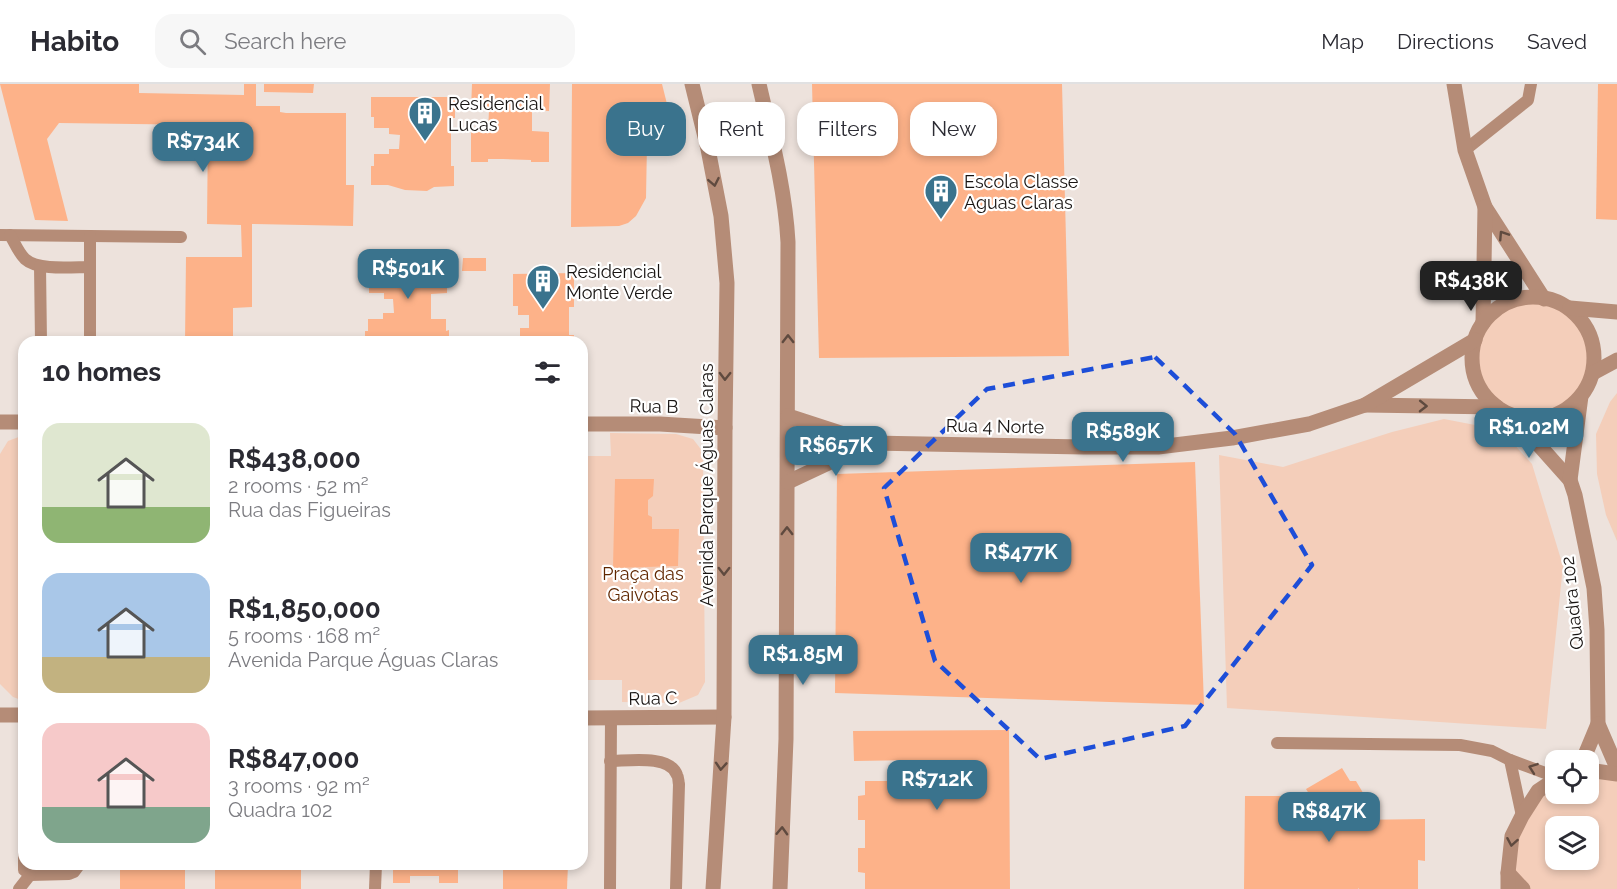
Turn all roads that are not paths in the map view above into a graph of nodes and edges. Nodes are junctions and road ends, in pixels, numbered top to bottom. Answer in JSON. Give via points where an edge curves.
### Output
{"nodes":[{"id":1,"x":692,"y":84,"type":"edge"},
{"id":2,"x":759,"y":84,"type":"edge"},
{"id":3,"x":1454,"y":84,"type":"edge"},
{"id":4,"x":1531,"y":84,"type":"edge"},
{"id":5,"x":1465,"y":150,"type":"junction"},
{"id":6,"x":1485,"y":207,"type":"junction"},
{"id":7,"x":5,"y":235,"type":"edge"},
{"id":8,"x":90,"y":236,"type":"junction"},
{"id":9,"x":181,"y":237,"type":"dead end"},
{"id":10,"x":40,"y":266,"type":"junction"},
{"id":11,"x":90,"y":267,"type":"junction"},
{"id":12,"x":1544,"y":299,"type":"junction"},
{"id":13,"x":1570,"y":308,"type":"junction"},
{"id":14,"x":1617,"y":312,"type":"edge"},
{"id":15,"x":1483,"y":323,"type":"junction"},
{"id":16,"x":41,"y":336,"type":"edge"},
{"id":17,"x":90,"y":336,"type":"edge"},
{"id":18,"x":1475,"y":340,"type":"junction"},
{"id":19,"x":1617,"y":360,"type":"edge"},
{"id":20,"x":1593,"y":373,"type":"junction"},
{"id":21,"x":1581,"y":396,"type":"junction"},
{"id":22,"x":1365,"y":405,"type":"junction"},
{"id":23,"x":1497,"y":407,"type":"junction"},
{"id":24,"x":788,"y":416,"type":"junction"},
{"id":25,"x":1513,"y":416,"type":"junction"},
{"id":26,"x":0,"y":422,"type":"edge"},
{"id":27,"x":18,"y":422,"type":"edge"},
{"id":28,"x":588,"y":424,"type":"edge"},
{"id":29,"x":725,"y":428,"type":"junction"},
{"id":30,"x":871,"y":443,"type":"junction"},
{"id":31,"x":1570,"y":480,"type":"junction"},
{"id":32,"x":788,"y":482,"type":"junction"},
{"id":33,"x":0,"y":715,"type":"edge"},
{"id":34,"x":18,"y":715,"type":"edge"},
{"id":35,"x":724,"y":717,"type":"junction"},
{"id":36,"x":588,"y":718,"type":"edge"},
{"id":37,"x":611,"y":718,"type":"junction"},
{"id":38,"x":1598,"y":724,"type":"junction"},
{"id":39,"x":1277,"y":743,"type":"dead end"},
{"id":40,"x":1587,"y":750,"type":"edge"},
{"id":41,"x":1510,"y":760,"type":"junction"},
{"id":42,"x":610,"y":761,"type":"junction"},
{"id":43,"x":1617,"y":768,"type":"edge"},
{"id":44,"x":1599,"y":772,"type":"edge"},
{"id":45,"x":1545,"y":774,"type":"edge"},
{"id":46,"x":1617,"y":774,"type":"edge"},
{"id":47,"x":1545,"y":786,"type":"edge"},
{"id":48,"x":1522,"y":816,"type":"junction"},
{"id":49,"x":24,"y":870,"type":"edge"},
{"id":50,"x":76,"y":870,"type":"edge"},
{"id":51,"x":376,"y":870,"type":"edge"},
{"id":52,"x":1508,"y":873,"type":"junction"},
{"id":53,"x":30,"y":876,"type":"junction"},
{"id":54,"x":19,"y":889,"type":"edge"},
{"id":55,"x":375,"y":889,"type":"edge"},
{"id":56,"x":610,"y":889,"type":"edge"},
{"id":57,"x":676,"y":889,"type":"edge"},
{"id":58,"x":713,"y":889,"type":"edge"},
{"id":59,"x":780,"y":889,"type":"edge"},
{"id":60,"x":1508,"y":889,"type":"edge"},
{"id":61,"x":1523,"y":889,"type":"edge"}],
"edges":[{"from":1,"to":29,"type":"street","name":"Avenida Parque Águas Claras","one_way":true,"via":[[708,149],[725,252]]},
{"from":24,"to":2,"type":"street","one_way":true,"via":[[787,215]]},
{"from":3,"to":5,"type":"street"},
{"from":4,"to":5,"type":"lane","via":[[1528,100]]},
{"from":5,"to":6,"type":"street"},
{"from":12,"to":6,"type":"street","one_way":true},
{"from":6,"to":15,"type":"street"},
{"from":7,"to":8,"type":"lane"},
{"from":7,"to":10,"type":"lane","via":[[26,259]]},
{"from":8,"to":9,"type":"lane"},
{"from":8,"to":11,"type":"lane"},
{"from":10,"to":11,"type":"lane"},
{"from":10,"to":16,"type":"lane"},
{"from":11,"to":17,"type":"lane"},
{"from":12,"to":13,"type":"street"},
{"from":12,"to":15,"type":"street","via":[[1513,300]]},
{"from":13,"to":14,"type":"street"},
{"from":13,"to":20,"type":"street","via":[[1592,341]]},
{"from":15,"to":18,"type":"street"},
{"from":18,"to":22,"type":"street","name":"Rua 4 Norte"},
{"from":18,"to":23,"type":"street","via":[[1472,359],[1476,377],[1484,394]]},
{"from":19,"to":20,"type":"street"},
{"from":20,"to":21,"type":"street"},
{"from":21,"to":25,"type":"street","via":[[1550,417]]},
{"from":21,"to":31,"type":"street","name":"Quadra 102"},
{"from":22,"to":23,"type":"street","name":"Rua 4 Norte","one_way":true},
{"from":22,"to":30,"type":"street","name":"Rua 4 Norte","via":[[1309,424],[1158,447]]},
{"from":23,"to":25,"type":"street"},
{"from":24,"to":30,"type":"street","name":"Rua 4 Norte"},
{"from":24,"to":32,"type":"street"},
{"from":25,"to":31,"type":"street","name":"Quadra 102"},
{"from":26,"to":27,"type":"street"},
{"from":28,"to":29,"type":"street","name":"Rua B"},
{"from":29,"to":35,"type":"street","name":"Avenida Parque Águas Claras","one_way":true},
{"from":30,"to":32,"type":"street","name":"Rua 4 Norte"},
{"from":31,"to":38,"type":"street","name":"Quadra 102","via":[[1594,588]]},
{"from":59,"to":32,"type":"street","one_way":true,"via":[[786,739]]},
{"from":33,"to":34,"type":"street"},
{"from":35,"to":37,"type":"street","name":"Rua C"},
{"from":35,"to":58,"type":"street","name":"Avenida Parque Águas Claras","one_way":true},
{"from":36,"to":37,"type":"street","name":"Rua C"},
{"from":37,"to":42,"type":"lane"},
{"from":38,"to":40,"type":"street","name":"Quadra 102"},
{"from":38,"to":43,"type":"street","name":"Quadra 102"},
{"from":39,"to":41,"type":"lane","via":[[1460,746],[1491,751]]},
{"from":45,"to":41,"type":"lane","one_way":true},
{"from":41,"to":48,"type":"lane"},
{"from":42,"to":56,"type":"lane"},
{"from":42,"to":57,"type":"lane","via":[[658,760],[677,773]]},
{"from":44,"to":46,"type":"street"},
{"from":47,"to":48,"type":"street"},
{"from":48,"to":52,"type":"street","one_way":true,"via":[[1512,836]]},
{"from":49,"to":53,"type":"lane"},
{"from":50,"to":53,"type":"lane","via":[[69,874]]},
{"from":51,"to":55,"type":"lane"},
{"from":52,"to":60,"type":"street"},
{"from":52,"to":61,"type":"street"},
{"from":53,"to":54,"type":"lane"}]}
